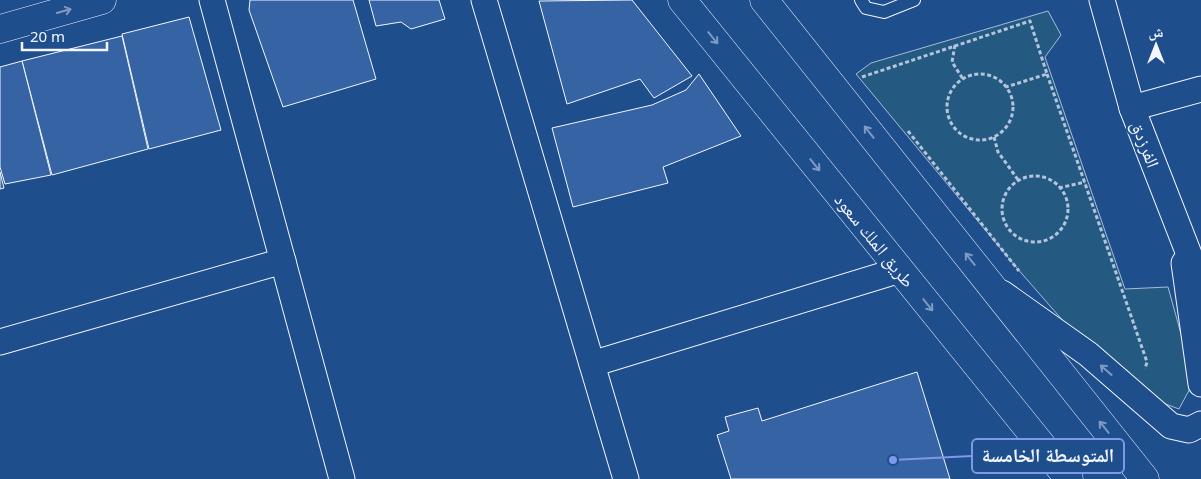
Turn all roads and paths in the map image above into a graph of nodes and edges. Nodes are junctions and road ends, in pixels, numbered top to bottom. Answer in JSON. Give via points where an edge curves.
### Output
{"nodes":[{"id":1,"x":102,"y":0,"type":"edge"},
{"id":2,"x":212,"y":0,"type":"edge"},
{"id":3,"x":484,"y":0,"type":"edge"},
{"id":4,"x":682,"y":0,"type":"edge"},
{"id":5,"x":764,"y":0,"type":"edge"},
{"id":6,"x":861,"y":0,"type":"edge"},
{"id":7,"x":914,"y":0,"type":"edge"},
{"id":8,"x":1102,"y":0,"type":"edge"},
{"id":9,"x":0,"y":30,"type":"edge"},
{"id":10,"x":955,"y":45,"type":"junction"},
{"id":11,"x":1047,"y":74,"type":"junction"},
{"id":12,"x":963,"y":78,"type":"junction"},
{"id":13,"x":867,"y":83,"type":"dead end"},
{"id":14,"x":1006,"y":87,"type":"junction"},
{"id":15,"x":1201,"y":89,"type":"edge"},
{"id":16,"x":1132,"y":108,"type":"junction"},
{"id":17,"x":903,"y":126,"type":"dead end"},
{"id":18,"x":994,"y":136,"type":"junction"},
{"id":19,"x":1018,"y":180,"type":"junction"},
{"id":20,"x":1085,"y":182,"type":"junction"},
{"id":21,"x":1059,"y":188,"type":"junction"},
{"id":22,"x":1180,"y":231,"type":"junction"},
{"id":23,"x":283,"y":261,"type":"junction"},
{"id":24,"x":900,"y":270,"type":"junction"},
{"id":25,"x":1021,"y":274,"type":"dead end"},
{"id":26,"x":989,"y":284,"type":"junction"},
{"id":27,"x":1201,"y":285,"type":"edge"},
{"id":28,"x":0,"y":342,"type":"edge"},
{"id":29,"x":592,"y":364,"type":"junction"},
{"id":30,"x":1142,"y":375,"type":"dead end"},
{"id":31,"x":1201,"y":384,"type":"edge"},
{"id":32,"x":1201,"y":424,"type":"edge"},
{"id":33,"x":342,"y":479,"type":"edge"},
{"id":34,"x":626,"y":479,"type":"edge"},
{"id":35,"x":1069,"y":479,"type":"edge"},
{"id":36,"x":1145,"y":479,"type":"edge"}],
"edges":[{"from":9,"to":1,"type":"main road","one_way":true},
{"from":2,"to":23,"type":"street"},
{"from":3,"to":29,"type":"street"},
{"from":4,"to":24,"type":"main road","name":"طريق الملك سعود","one_way":true},
{"from":26,"to":5,"type":"main road","one_way":true},
{"from":6,"to":7,"type":"lane","via":[[866,8],[884,12]]},
{"from":8,"to":16,"type":"street","name":"الفرزدق"},
{"from":10,"to":11,"type":"path","via":[[1030,21]]},
{"from":10,"to":12,"type":"path","via":[[952,62]]},
{"from":10,"to":13,"type":"path","via":[[861,76]]},
{"from":11,"to":14,"type":"path"},
{"from":11,"to":20,"type":"path"},
{"from":12,"to":14,"type":"path","via":[[982,73],[993,76]]},
{"from":12,"to":18,"type":"path","via":[[953,87],[946,108],[954,128],[973,139]]},
{"from":14,"to":18,"type":"path","via":[[1013,100],[1013,111],[1010,122]]},
{"from":15,"to":16,"type":"street"},
{"from":16,"to":22,"type":"street","name":"الفرزدق"},
{"from":17,"to":25,"type":"path"},
{"from":18,"to":19,"type":"path","via":[[998,152]]},
{"from":19,"to":21,"type":"path","via":[[1037,176]]},
{"from":19,"to":21,"type":"path","via":[[1003,199],[1002,210],[1009,230],[1027,241],[1049,239],[1064,224],[1068,214],[1067,203]]},
{"from":20,"to":21,"type":"path"},
{"from":20,"to":30,"type":"path","via":[[1147,362]]},
{"from":22,"to":27,"type":"street","name":"الفرزدق"},
{"from":22,"to":31,"type":"street"},
{"from":23,"to":28,"type":"street"},
{"from":23,"to":33,"type":"street"},
{"from":24,"to":29,"type":"street"},
{"from":24,"to":35,"type":"main road","name":"طريق الملك سعود","one_way":true},
{"from":32,"to":26,"type":"street","one_way":true,"via":[[1189,430],[1171,426],[1088,354]]},
{"from":36,"to":26,"type":"main road","one_way":true},
{"from":29,"to":34,"type":"street"}]}
